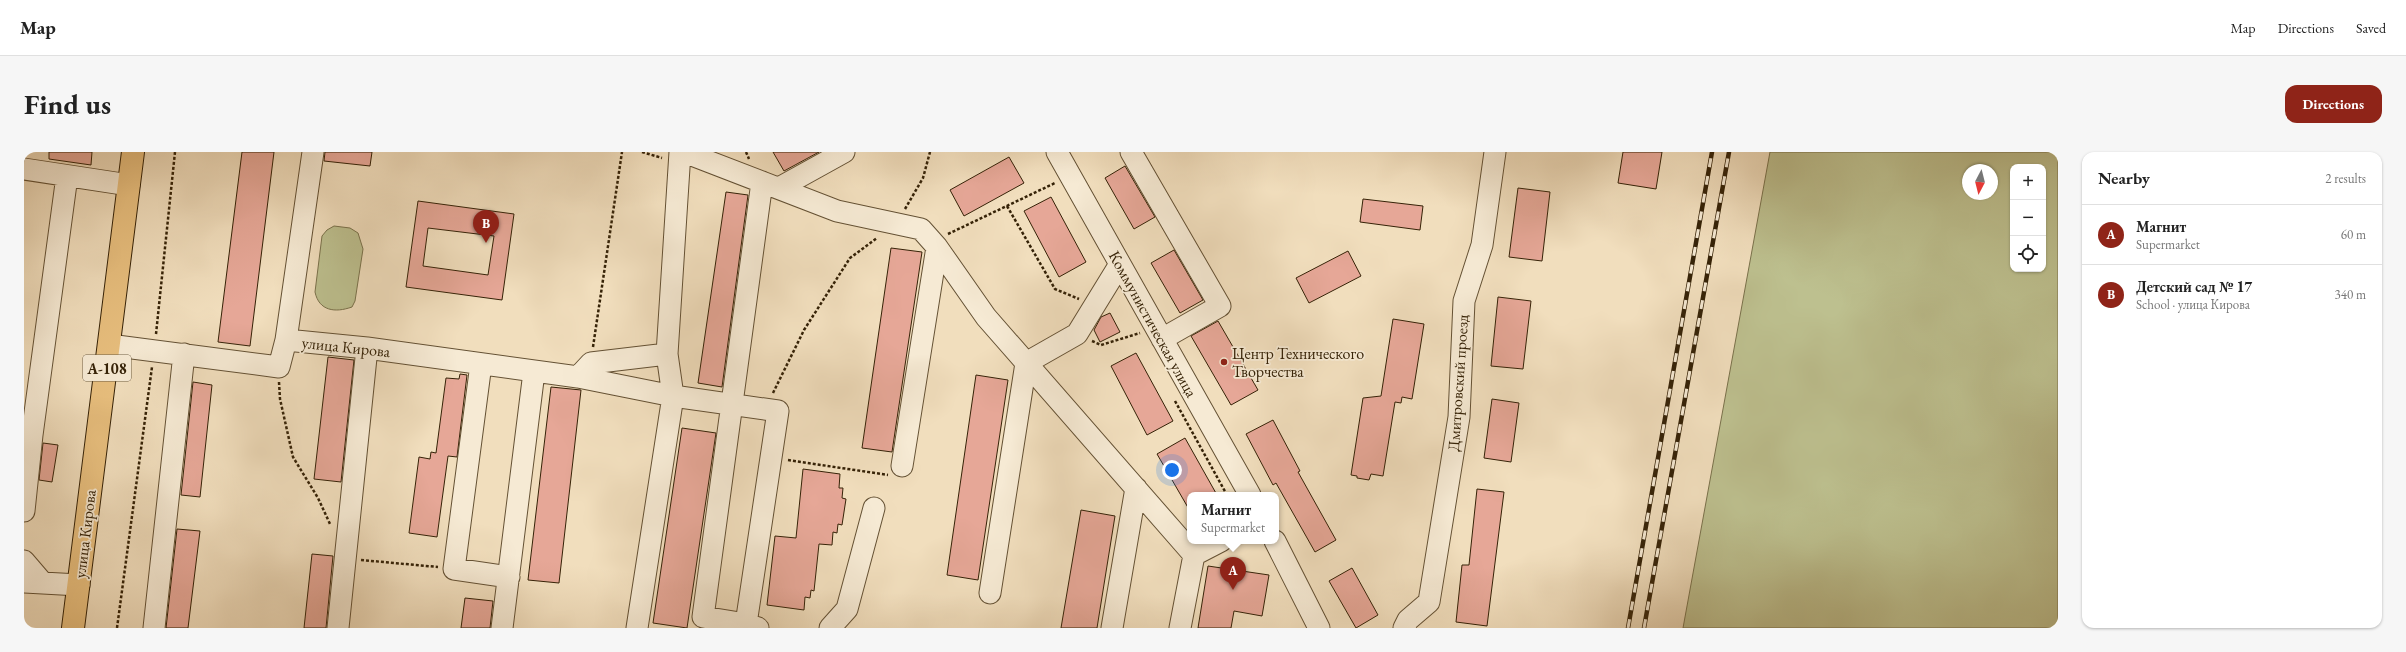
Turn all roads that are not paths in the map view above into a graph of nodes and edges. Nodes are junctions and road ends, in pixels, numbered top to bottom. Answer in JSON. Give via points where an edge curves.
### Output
{"nodes":[{"id":1,"x":133,"y":152,"type":"edge"},
{"id":2,"x":313,"y":152,"type":"edge"},
{"id":3,"x":680,"y":152,"type":"edge"},
{"id":4,"x":684,"y":152,"type":"edge"},
{"id":5,"x":844,"y":152,"type":"edge"},
{"id":6,"x":1057,"y":152,"type":"edge"},
{"id":7,"x":1131,"y":152,"type":"edge"},
{"id":8,"x":1495,"y":152,"type":"edge"},
{"id":9,"x":24,"y":169,"type":"edge"},
{"id":10,"x":67,"y":176,"type":"junction"},
{"id":11,"x":129,"y":185,"type":"junction"},
{"id":12,"x":770,"y":185,"type":"junction"},
{"id":13,"x":935,"y":244,"type":"junction"},
{"id":14,"x":1120,"y":264,"type":"junction"},
{"id":15,"x":1159,"y":333,"type":"junction"},
{"id":16,"x":286,"y":340,"type":"junction"},
{"id":17,"x":110,"y":345,"type":"junction"},
{"id":18,"x":367,"y":348,"type":"junction"},
{"id":19,"x":184,"y":354,"type":"junction"},
{"id":20,"x":667,"y":354,"type":"junction"},
{"id":21,"x":1026,"y":363,"type":"junction"},
{"id":22,"x":481,"y":364,"type":"junction"},
{"id":23,"x":585,"y":370,"type":"junction"},
{"id":24,"x":534,"y":372,"type":"junction"},
{"id":25,"x":673,"y":396,"type":"junction"},
{"id":26,"x":733,"y":405,"type":"junction"},
{"id":27,"x":902,"y":466,"type":"road end"},
{"id":28,"x":1136,"y":488,"type":"junction"},
{"id":29,"x":1248,"y":492,"type":"edge"},
{"id":30,"x":874,"y":508,"type":"dead end"},
{"id":31,"x":24,"y":511,"type":"edge"},
{"id":32,"x":1215,"y":544,"type":"edge"},
{"id":33,"x":1277,"y":544,"type":"edge"},
{"id":34,"x":1194,"y":555,"type":"junction"},
{"id":35,"x":24,"y":561,"type":"edge"},
{"id":36,"x":509,"y":577,"type":"junction"},
{"id":37,"x":33,"y":582,"type":"edge"},
{"id":38,"x":79,"y":585,"type":"junction"},
{"id":39,"x":990,"y":593,"type":"dead end"},
{"id":40,"x":77,"y":627,"type":"edge"},
{"id":41,"x":750,"y":627,"type":"edge"},
{"id":42,"x":154,"y":628,"type":"edge"},
{"id":43,"x":338,"y":628,"type":"edge"},
{"id":44,"x":502,"y":628,"type":"edge"},
{"id":45,"x":636,"y":628,"type":"edge"},
{"id":46,"x":830,"y":628,"type":"edge"},
{"id":47,"x":1112,"y":628,"type":"edge"},
{"id":48,"x":1180,"y":628,"type":"edge"},
{"id":49,"x":1319,"y":628,"type":"edge"},
{"id":50,"x":1404,"y":628,"type":"edge"}],
"edges":[{"from":1,"to":11,"type":"highway","name":"улица Кирова","number":"А-108"},
{"from":2,"to":16,"type":"street"},
{"from":3,"to":20,"type":"street"},
{"from":4,"to":12,"type":"street"},
{"from":5,"to":12,"type":"street"},
{"from":6,"to":14,"type":"street","name":"Коммунистическая улица"},
{"from":7,"to":15,"type":"street","via":[[1220,306]]},
{"from":8,"to":50,"type":"street","name":"Дмитровский проезд","via":[[1482,245],[1464,301],[1459,417],[1429,602],[1408,620]]},
{"from":9,"to":10,"type":"street"},
{"from":10,"to":11,"type":"street"},
{"from":10,"to":31,"type":"street"},
{"from":11,"to":17,"type":"highway","name":"улица Кирова","number":"А-108"},
{"from":12,"to":13,"type":"street","via":[[837,211],[921,229]]},
{"from":12,"to":26,"type":"street"},
{"from":13,"to":21,"type":"street","via":[[986,317]]},
{"from":13,"to":27,"type":"street"},
{"from":14,"to":15,"type":"street","name":"Коммунистическая улица"},
{"from":14,"to":21,"type":"street","via":[[1077,334]]},
{"from":15,"to":29,"type":"street","name":"Коммунистическая улица"},
{"from":16,"to":18,"type":"street","name":"улица Кирова"},
{"from":16,"to":19,"type":"street","name":"улица Кирова","via":[[279,367]]},
{"from":17,"to":19,"type":"street"},
{"from":17,"to":38,"type":"highway","name":"улица Кирова","number":"А-108"},
{"from":18,"to":22,"type":"street","name":"улица Кирова"},
{"from":18,"to":43,"type":"street"},
{"from":19,"to":42,"type":"street"},
{"from":20,"to":23,"type":"street"},
{"from":20,"to":25,"type":"street"},
{"from":21,"to":28,"type":"street"},
{"from":21,"to":39,"type":"street"},
{"from":22,"to":24,"type":"street","name":"улица Кирова"},
{"from":22,"to":36,"type":"street","via":[[454,569]]},
{"from":23,"to":24,"type":"street","name":"улица Кирова"},
{"from":23,"to":25,"type":"street"},
{"from":24,"to":36,"type":"street"},
{"from":25,"to":26,"type":"street"},
{"from":25,"to":45,"type":"street"},
{"from":26,"to":41,"type":"street","via":[[703,617]]},
{"from":26,"to":41,"type":"street","via":[[778,411]]},
{"from":28,"to":34,"type":"street"},
{"from":28,"to":47,"type":"street"},
{"from":30,"to":46,"type":"street","via":[[847,609]]},
{"from":32,"to":34,"type":"street"},
{"from":33,"to":49,"type":"street"},
{"from":34,"to":48,"type":"street"},
{"from":35,"to":37,"type":"street"},
{"from":36,"to":44,"type":"street"},
{"from":37,"to":38,"type":"street"},
{"from":38,"to":40,"type":"highway","name":"улица Кирова","number":"А-108"}]}
